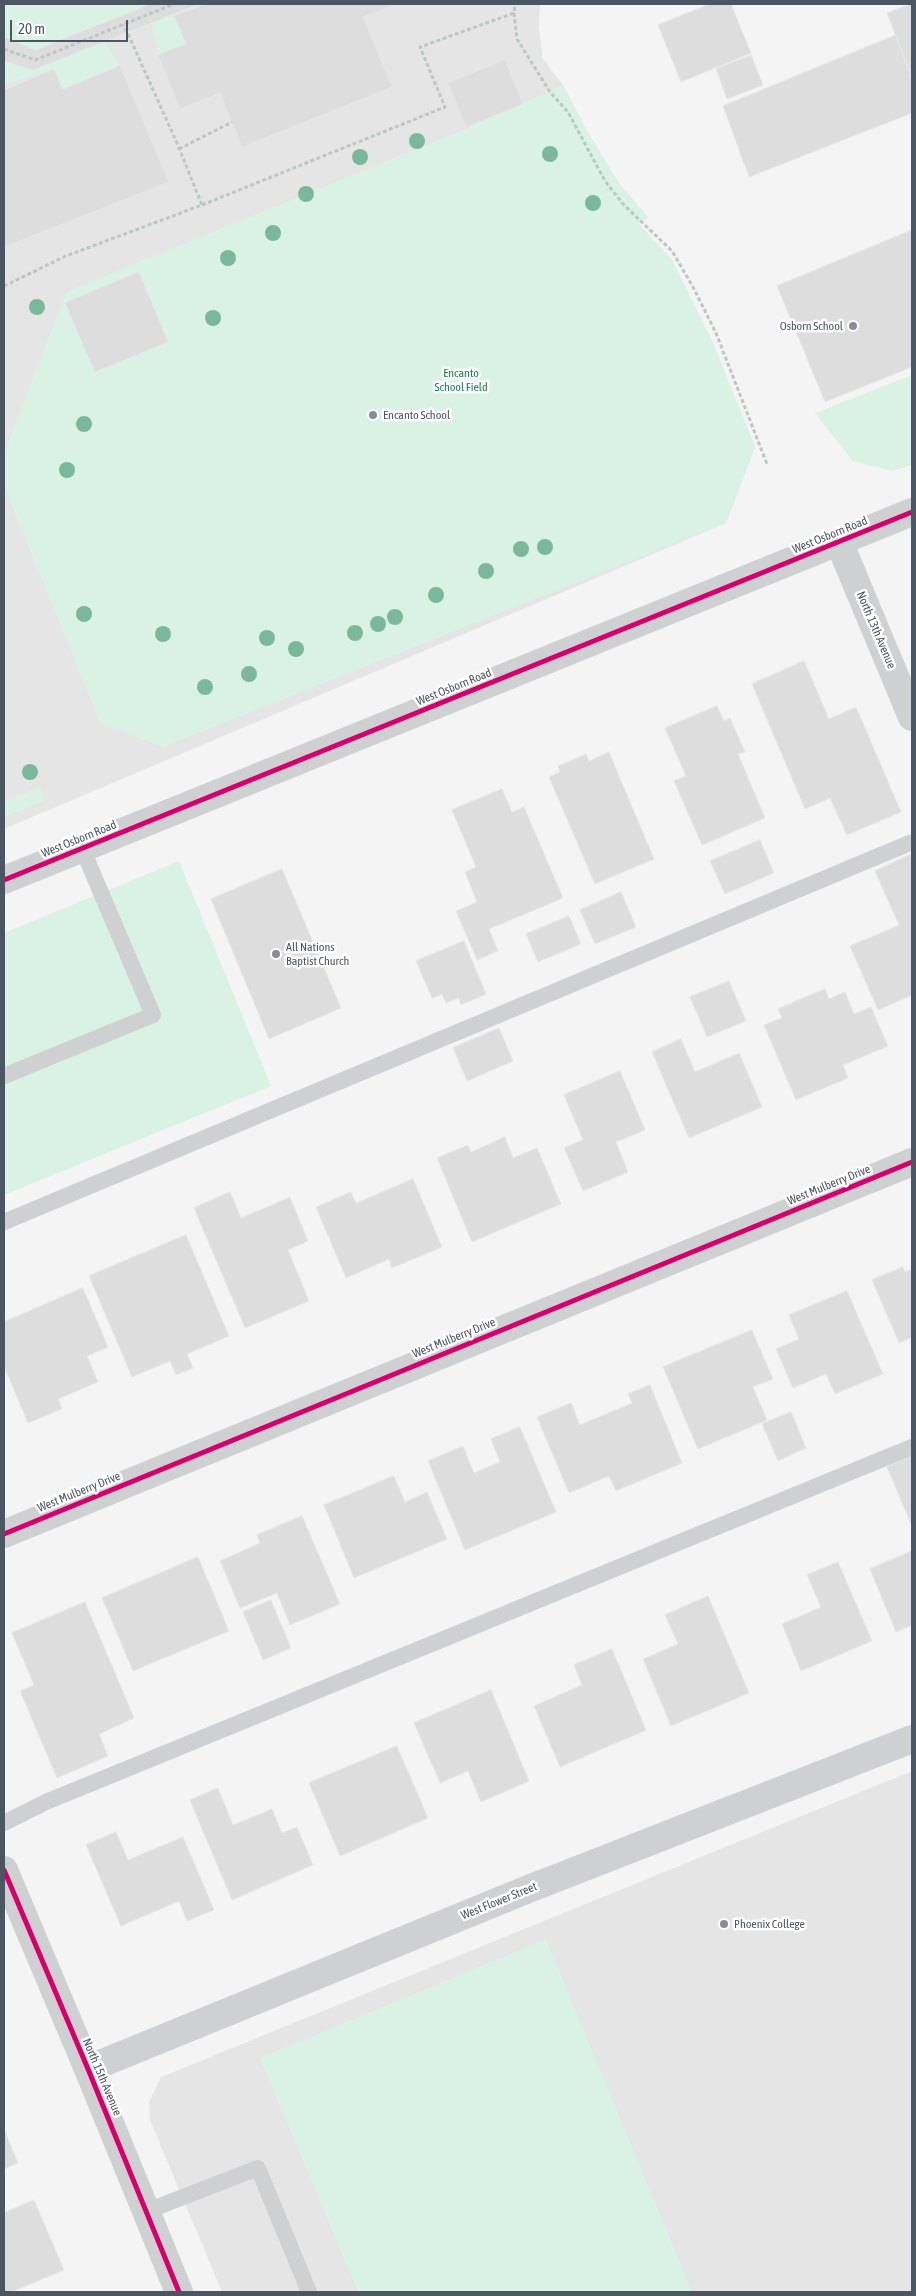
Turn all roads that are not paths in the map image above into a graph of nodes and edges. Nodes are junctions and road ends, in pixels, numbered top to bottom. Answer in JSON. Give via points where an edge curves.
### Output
{"nodes":[{"id":1,"x":912,"y":512,"type":"edge"},
{"id":2,"x":839,"y":542,"type":"junction"},
{"id":3,"x":912,"y":717,"type":"edge"},
{"id":4,"x":912,"y":842,"type":"edge"},
{"id":5,"x":82,"y":848,"type":"junction"},
{"id":6,"x":4,"y":880,"type":"edge"},
{"id":7,"x":4,"y":1076,"type":"edge"},
{"id":8,"x":912,"y":1162,"type":"edge"},
{"id":9,"x":4,"y":1222,"type":"edge"},
{"id":10,"x":912,"y":1446,"type":"edge"},
{"id":11,"x":4,"y":1534,"type":"edge"},
{"id":12,"x":912,"y":1739,"type":"edge"},
{"id":13,"x":4,"y":1823,"type":"edge"},
{"id":14,"x":4,"y":1870,"type":"edge"},
{"id":15,"x":88,"y":2069,"type":"junction"},
{"id":16,"x":146,"y":2211,"type":"junction"},
{"id":17,"x":179,"y":2292,"type":"edge"},
{"id":18,"x":309,"y":2292,"type":"edge"}],
"edges":[{"from":1,"to":2,"type":"street","name":"West Osborn Road"},
{"from":2,"to":3,"type":"street","name":"North 13th Avenue"},
{"from":2,"to":5,"type":"street","name":"West Osborn Road"},
{"from":4,"to":9,"type":"lane"},
{"from":5,"to":6,"type":"street","name":"West Osborn Road"},
{"from":5,"to":7,"type":"lane","via":[[153,1015]]},
{"from":8,"to":11,"type":"street","name":"West Mulberry Drive"},
{"from":10,"to":13,"type":"lane","via":[[46,1802]]},
{"from":12,"to":15,"type":"street","name":"West Flower Street","via":[[526,1890]]},
{"from":14,"to":15,"type":"street","name":"North 15th Avenue"},
{"from":15,"to":16,"type":"street","name":"North 15th Avenue"},
{"from":16,"to":17,"type":"street","name":"North 15th Avenue"},
{"from":16,"to":18,"type":"lane","via":[[258,2168]]}]}
